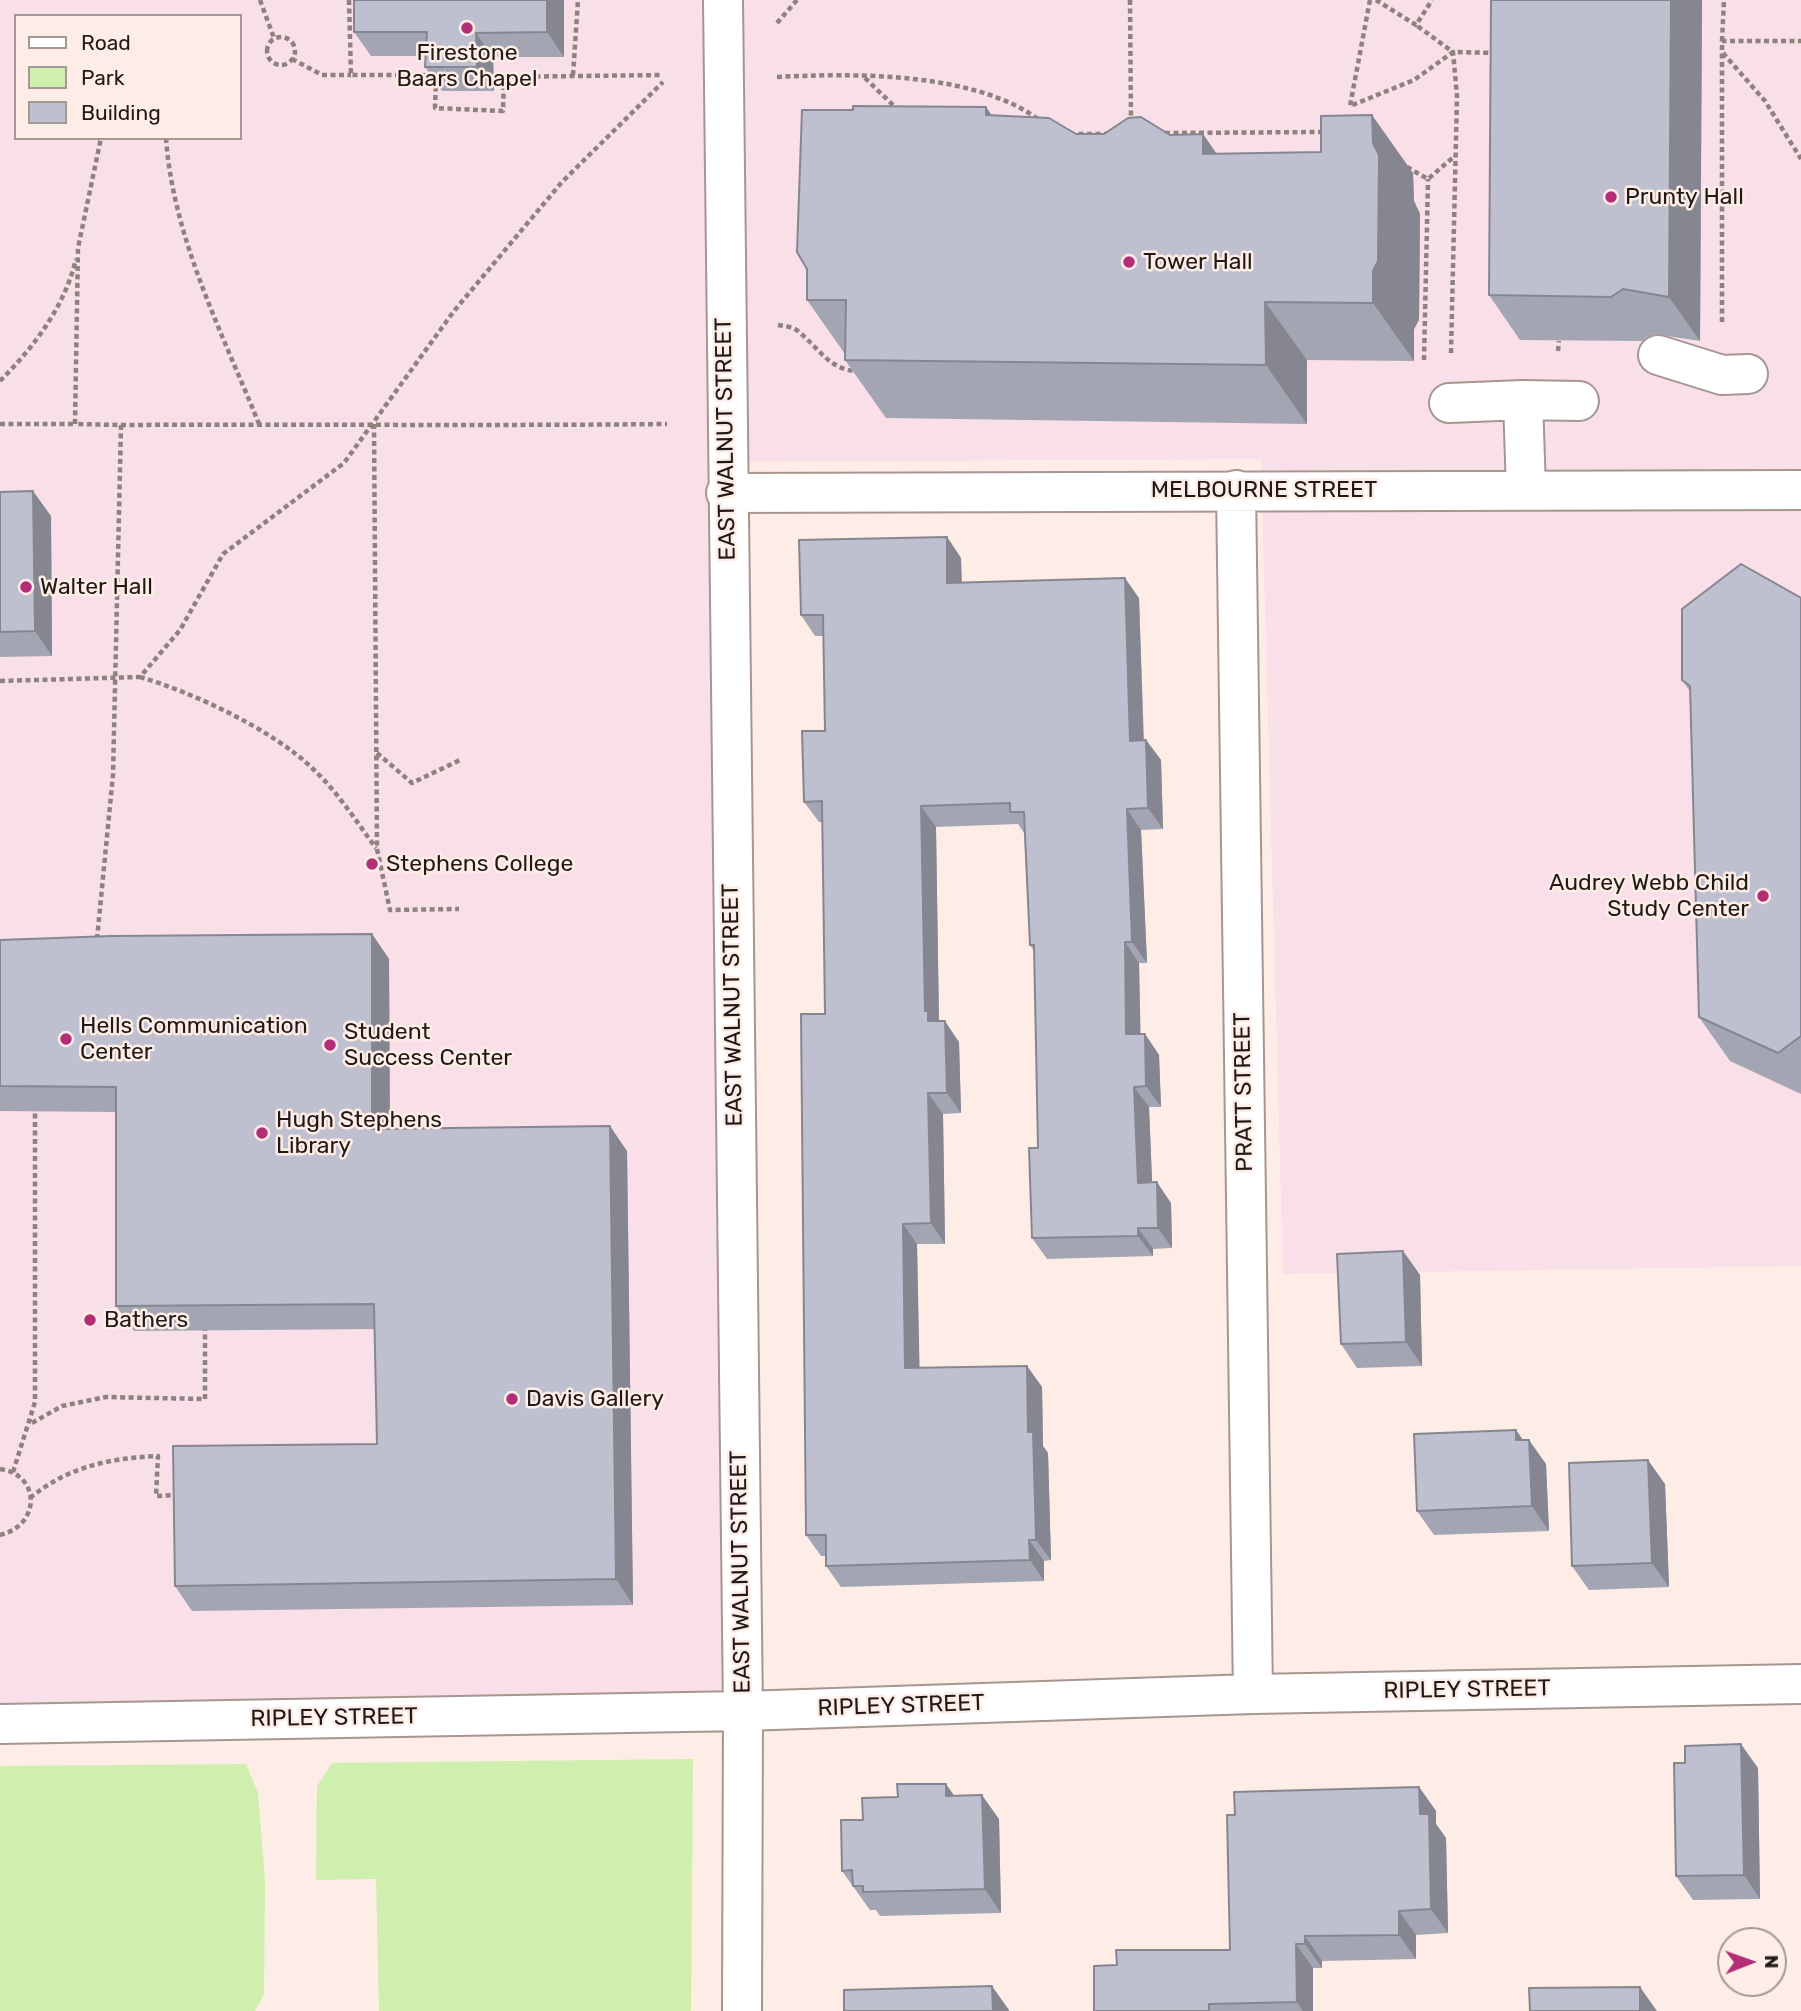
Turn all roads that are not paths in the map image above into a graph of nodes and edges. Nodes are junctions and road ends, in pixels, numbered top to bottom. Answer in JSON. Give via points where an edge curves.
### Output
{"nodes":[{"id":1,"x":723,"y":0,"type":"edge"},
{"id":2,"x":1658,"y":355,"type":"dead end"},
{"id":3,"x":1735,"y":374,"type":"road end"},
{"id":4,"x":1523,"y":400,"type":"junction"},
{"id":5,"x":1579,"y":401,"type":"dead end"},
{"id":6,"x":1449,"y":403,"type":"road end"},
{"id":7,"x":1236,"y":490,"type":"junction"},
{"id":8,"x":1526,"y":490,"type":"junction"},
{"id":9,"x":1801,"y":490,"type":"edge"},
{"id":10,"x":726,"y":493,"type":"junction"},
{"id":11,"x":1801,"y":1684,"type":"edge"},
{"id":12,"x":1253,"y":1694,"type":"junction"},
{"id":13,"x":743,"y":1711,"type":"junction"},
{"id":14,"x":0,"y":1724,"type":"edge"},
{"id":15,"x":742,"y":2011,"type":"edge"}],
"edges":[{"from":1,"to":10,"type":"street","name":"EAST WALNUT STREET"},
{"from":2,"to":3,"type":"street"},
{"from":4,"to":5,"type":"street"},
{"from":4,"to":6,"type":"street"},
{"from":4,"to":8,"type":"street"},
{"from":7,"to":8,"type":"street","name":"MELBOURNE STREET"},
{"from":7,"to":10,"type":"street","name":"MELBOURNE STREET"},
{"from":7,"to":12,"type":"street","name":"PRATT STREET"},
{"from":8,"to":9,"type":"street","name":"MELBOURNE STREET"},
{"from":10,"to":13,"type":"street","name":"EAST WALNUT STREET"},
{"from":11,"to":12,"type":"street","name":"RIPLEY STREET"},
{"from":12,"to":13,"type":"street","name":"RIPLEY STREET"},
{"from":13,"to":14,"type":"street","name":"RIPLEY STREET"},
{"from":13,"to":15,"type":"street","name":"EAST WALNUT STREET"}]}
